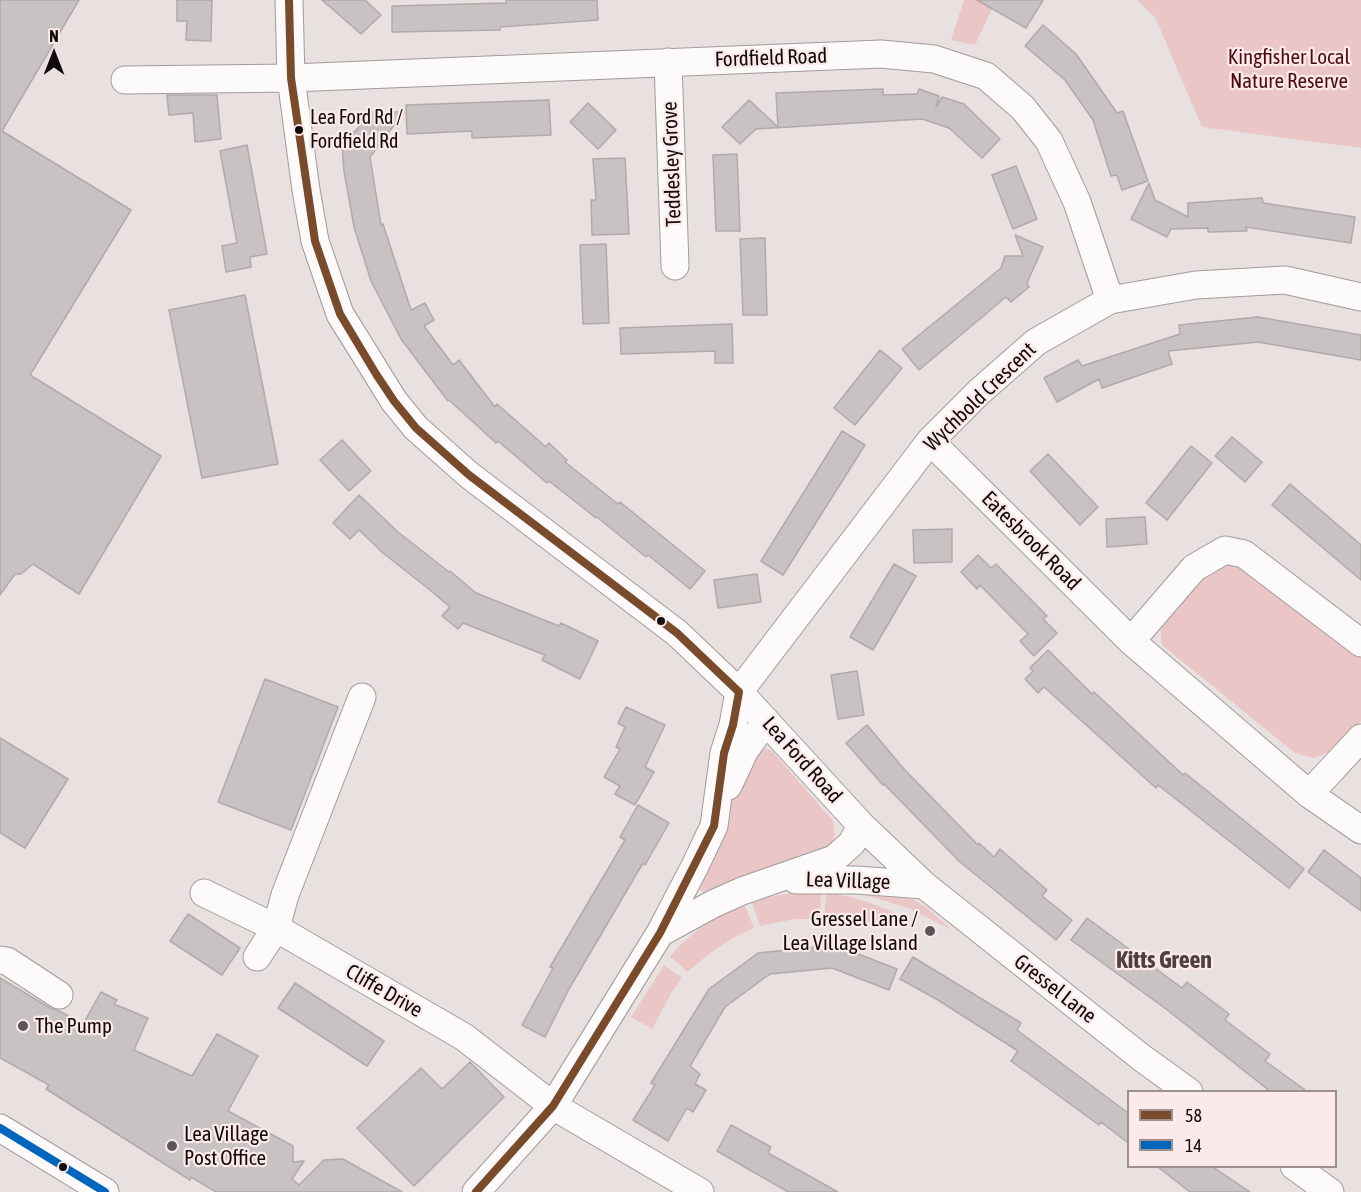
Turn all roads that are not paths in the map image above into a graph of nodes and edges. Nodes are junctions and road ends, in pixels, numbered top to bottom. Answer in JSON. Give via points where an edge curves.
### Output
{"nodes":[{"id":1,"x":289,"y":0,"type":"edge"},
{"id":2,"x":668,"y":62,"type":"junction"},
{"id":3,"x":291,"y":78,"type":"junction"},
{"id":4,"x":125,"y":80,"type":"dead end"},
{"id":5,"x":675,"y":266,"type":"dead end"},
{"id":6,"x":1361,"y":297,"type":"edge"},
{"id":7,"x":1110,"y":300,"type":"junction"},
{"id":8,"x":930,"y":441,"type":"junction"},
{"id":9,"x":1131,"y":641,"type":"junction"},
{"id":10,"x":1361,"y":643,"type":"edge"},
{"id":11,"x":739,"y":692,"type":"junction"},
{"id":12,"x":362,"y":698,"type":"dead end"},
{"id":13,"x":766,"y":721,"type":"junction"},
{"id":14,"x":1361,"y":738,"type":"edge"},
{"id":15,"x":1309,"y":794,"type":"junction"},
{"id":16,"x":861,"y":825,"type":"junction"},
{"id":17,"x":714,"y":826,"type":"junction"},
{"id":18,"x":1361,"y":830,"type":"edge"},
{"id":19,"x":773,"y":879,"type":"junction"},
{"id":20,"x":924,"y":885,"type":"junction"},
{"id":21,"x":204,"y":892,"type":"dead end"},
{"id":22,"x":276,"y":928,"type":"junction"},
{"id":23,"x":660,"y":933,"type":"junction"},
{"id":24,"x":257,"y":957,"type":"dead end"},
{"id":25,"x":0,"y":960,"type":"edge"},
{"id":26,"x":59,"y":994,"type":"dead end"},
{"id":27,"x":1186,"y":1090,"type":"edge"},
{"id":28,"x":553,"y":1106,"type":"junction"},
{"id":29,"x":0,"y":1128,"type":"edge"},
{"id":30,"x":1295,"y":1168,"type":"edge"},
{"id":31,"x":105,"y":1192,"type":"edge"},
{"id":32,"x":476,"y":1192,"type":"edge"},
{"id":33,"x":700,"y":1192,"type":"edge"},
{"id":34,"x":1330,"y":1192,"type":"edge"}],
"edges":[{"from":1,"to":3,"type":"street","name":"Lea Ford Road"},
{"from":2,"to":3,"type":"street","name":"Fordfield Road"},
{"from":2,"to":5,"type":"street","name":"Teddesley Grove"},
{"from":2,"to":7,"type":"street","name":"Fordfield Road","via":[[881,54],[934,59],[986,76],[1023,108],[1049,141],[1077,202]]},
{"from":3,"to":4,"type":"street","name":"Fordfield Road"},
{"from":3,"to":11,"type":"street","name":"Lea Ford Road","via":[[315,241],[340,314],[394,401],[416,428],[469,475],[677,633]]},
{"from":6,"to":7,"type":"street","name":"Wychbold Crescent","via":[[1286,280],[1196,285]]},
{"from":7,"to":8,"type":"street","name":"Wychbold Crescent","via":[[1036,342]]},
{"from":8,"to":9,"type":"street","name":"Eatesbrook Road"},
{"from":8,"to":11,"type":"street","name":"Wychbold Crescent"},
{"from":9,"to":10,"type":"street","via":[[1194,568],[1225,550],[1244,554]]},
{"from":9,"to":15,"type":"street","name":"Eatesbrook Road"},
{"from":11,"to":13,"type":"street","name":"Lea Ford Road"},
{"from":11,"to":17,"type":"street","name":"Lea Village","via":[[724,753]]},
{"from":12,"to":22,"type":"street","via":[[285,895]]},
{"from":13,"to":16,"type":"street","name":"Lea Ford Road"},
{"from":13,"to":17,"type":"street","via":[[730,780]]},
{"from":14,"to":15,"type":"street"},
{"from":15,"to":18,"type":"street","name":"Eatesbrook Road"},
{"from":16,"to":19,"type":"street","name":"Lea Village","via":[[852,843],[834,859]]},
{"from":16,"to":20,"type":"street","name":"Lea Ford Road"},
{"from":17,"to":23,"type":"street","name":"Lea Village"},
{"from":19,"to":20,"type":"street","name":"Lea Village"},
{"from":19,"to":23,"type":"street","name":"Lea Village","via":[[713,904]]},
{"from":20,"to":27,"type":"street","name":"Gressel Lane"},
{"from":21,"to":22,"type":"street","name":"Cliffe Drive"},
{"from":22,"to":24,"type":"street"},
{"from":22,"to":28,"type":"street","name":"Cliffe Drive","via":[[464,1037]]},
{"from":23,"to":28,"type":"street","name":"Lea Village"},
{"from":25,"to":26,"type":"street"},
{"from":28,"to":32,"type":"street","name":"Lea Village"},
{"from":28,"to":33,"type":"street","name":"Cliffe Drive"},
{"from":29,"to":31,"type":"street"},
{"from":30,"to":34,"type":"street"}]}
